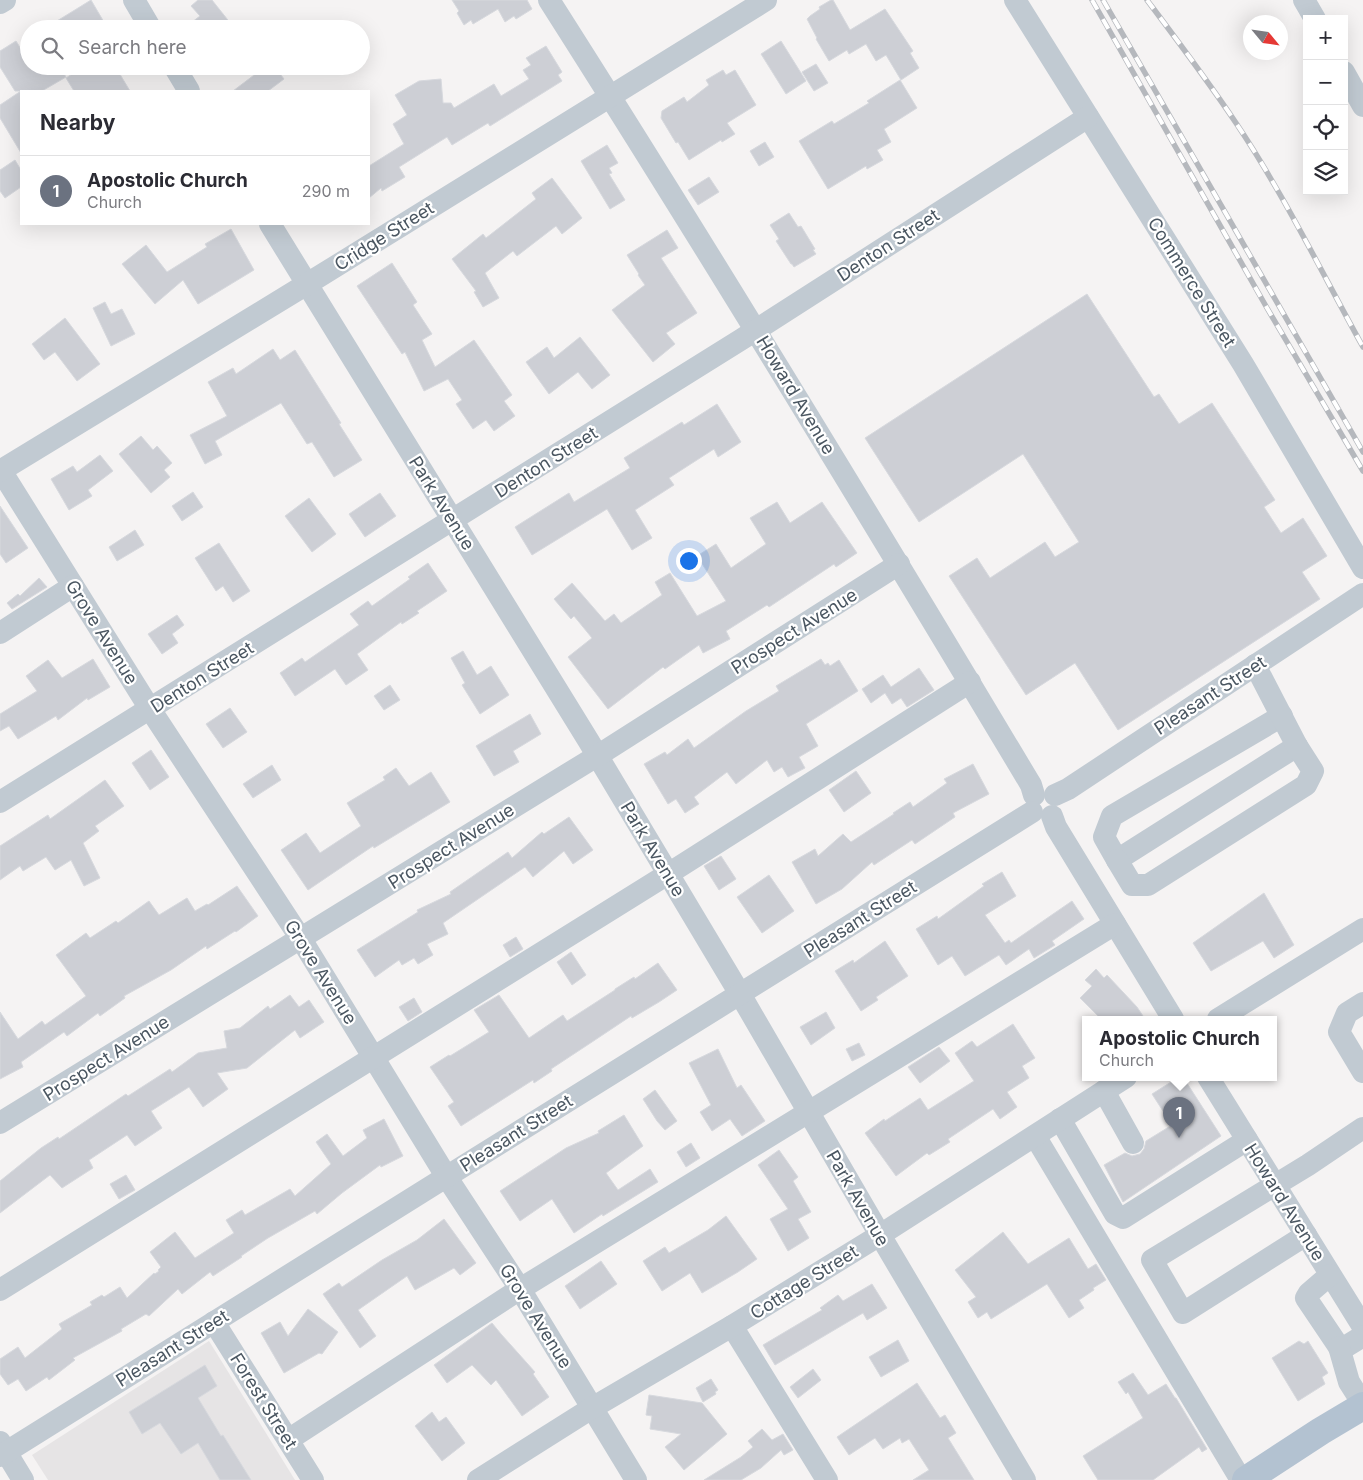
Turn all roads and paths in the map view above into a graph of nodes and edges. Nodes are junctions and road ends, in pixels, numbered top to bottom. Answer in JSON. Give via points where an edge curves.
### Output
{"nodes":[{"id":1,"x":5,"y":0,"type":"edge"},
{"id":2,"x":134,"y":0,"type":"edge"},
{"id":3,"x":549,"y":0,"type":"edge"},
{"id":4,"x":766,"y":0,"type":"edge"},
{"id":5,"x":1015,"y":0,"type":"edge"},
{"id":6,"x":1304,"y":0,"type":"edge"},
{"id":7,"x":0,"y":3,"type":"edge"},
{"id":8,"x":1313,"y":15,"type":"edge"},
{"id":9,"x":146,"y":20,"type":"edge"},
{"id":10,"x":179,"y":75,"type":"edge"},
{"id":11,"x":1348,"y":79,"type":"edge"},
{"id":12,"x":188,"y":90,"type":"edge"},
{"id":13,"x":610,"y":96,"type":"junction"},
{"id":14,"x":1363,"y":106,"type":"edge"},
{"id":15,"x":1088,"y":117,"type":"junction"},
{"id":16,"x":271,"y":225,"type":"edge"},
{"id":17,"x":307,"y":284,"type":"junction"},
{"id":18,"x":756,"y":330,"type":"junction"},
{"id":19,"x":0,"y":470,"type":"edge"},
{"id":20,"x":453,"y":520,"type":"junction"},
{"id":21,"x":899,"y":564,"type":"junction"},
{"id":22,"x":1363,"y":568,"type":"edge"},
{"id":23,"x":73,"y":586,"type":"junction"},
{"id":24,"x":1363,"y":594,"type":"edge"},
{"id":25,"x":0,"y":633,"type":"edge"},
{"id":26,"x":1255,"y":665,"type":"junction"},
{"id":27,"x":970,"y":682,"type":"junction"},
{"id":28,"x":150,"y":709,"type":"junction"},
{"id":29,"x":1282,"y":716,"type":"junction"},
{"id":30,"x":1298,"y":746,"type":"junction"},
{"id":31,"x":597,"y":756,"type":"junction"},
{"id":32,"x":0,"y":802,"type":"edge"},
{"id":33,"x":1043,"y":805,"type":"junction"},
{"id":34,"x":1116,"y":860,"type":"junction"},
{"id":35,"x":668,"y":874,"type":"junction"},
{"id":36,"x":1115,"y":924,"type":"junction"},
{"id":37,"x":1361,"y":934,"type":"edge"},
{"id":38,"x":301,"y":939,"type":"junction"},
{"id":39,"x":740,"y":994,"type":"junction"},
{"id":40,"x":1363,"y":1003,"type":"edge"},
{"id":41,"x":1171,"y":1016,"type":"edge"},
{"id":42,"x":1223,"y":1016,"type":"edge"},
{"id":43,"x":373,"y":1056,"type":"junction"},
{"id":44,"x":1363,"y":1072,"type":"edge"},
{"id":45,"x":1120,"y":1081,"type":"edge"},
{"id":46,"x":1210,"y":1081,"type":"edge"},
{"id":47,"x":1104,"y":1091,"type":"junction"},
{"id":48,"x":809,"y":1112,"type":"junction"},
{"id":49,"x":1060,"y":1119,"type":"junction"},
{"id":50,"x":0,"y":1123,"type":"edge"},
{"id":51,"x":1363,"y":1128,"type":"edge"},
{"id":52,"x":1035,"y":1136,"type":"junction"},
{"id":53,"x":1247,"y":1140,"type":"junction"},
{"id":54,"x":1133,"y":1143,"type":"dead end"},
{"id":55,"x":446,"y":1176,"type":"junction"},
{"id":56,"x":1275,"y":1185,"type":"junction"},
{"id":57,"x":880,"y":1235,"type":"junction"},
{"id":58,"x":1306,"y":1235,"type":"junction"},
{"id":59,"x":1330,"y":1275,"type":"junction"},
{"id":60,"x":520,"y":1289,"type":"junction"},
{"id":61,"x":0,"y":1290,"type":"edge"},
{"id":62,"x":214,"y":1322,"type":"junction"},
{"id":63,"x":732,"y":1326,"type":"junction"},
{"id":64,"x":1363,"y":1327,"type":"edge"},
{"id":65,"x":1363,"y":1336,"type":"edge"},
{"id":66,"x":1339,"y":1347,"type":"junction"},
{"id":67,"x":1363,"y":1405,"type":"edge"},
{"id":68,"x":592,"y":1408,"type":"junction"},
{"id":69,"x":288,"y":1440,"type":"junction"},
{"id":70,"x":2,"y":1450,"type":"edge"},
{"id":71,"x":23,"y":1480,"type":"edge"},
{"id":72,"x":313,"y":1480,"type":"edge"},
{"id":73,"x":478,"y":1480,"type":"edge"},
{"id":74,"x":636,"y":1480,"type":"edge"},
{"id":75,"x":827,"y":1480,"type":"edge"},
{"id":76,"x":1025,"y":1480,"type":"edge"},
{"id":77,"x":1241,"y":1480,"type":"edge"},
{"id":78,"x":1246,"y":1480,"type":"edge"}],
"edges":[{"from":1,"to":7,"type":"street"},
{"from":2,"to":9,"type":"street"},
{"from":3,"to":13,"type":"street","name":"Howard Avenue"},
{"from":4,"to":13,"type":"street","name":"Cridge Street"},
{"from":5,"to":15,"type":"street","name":"Commerce Street"},
{"from":6,"to":8,"type":"street"},
{"from":10,"to":12,"type":"street"},
{"from":11,"to":14,"type":"street"},
{"from":13,"to":17,"type":"street","name":"Cridge Street"},
{"from":13,"to":18,"type":"street","name":"Howard Avenue"},
{"from":15,"to":18,"type":"street","name":"Denton Street"},
{"from":15,"to":22,"type":"street","name":"Commerce Street","via":[[1243,364]]},
{"from":16,"to":17,"type":"street","name":"Park Avenue"},
{"from":17,"to":19,"type":"street","name":"Cridge Street"},
{"from":17,"to":20,"type":"street","name":"Park Avenue"},
{"from":18,"to":20,"type":"street","name":"Denton Street"},
{"from":18,"to":21,"type":"street","name":"Howard Avenue"},
{"from":19,"to":23,"type":"street","name":"Grove Avenue"},
{"from":20,"to":28,"type":"street","name":"Denton Street"},
{"from":20,"to":31,"type":"street","name":"Park Avenue"},
{"from":21,"to":27,"type":"street","name":"Howard Avenue"},
{"from":21,"to":31,"type":"street","name":"Prospect Avenue"},
{"from":23,"to":25,"type":"street"},
{"from":23,"to":28,"type":"street","name":"Grove Avenue"},
{"from":24,"to":26,"type":"street","name":"Pleasant Street"},
{"from":26,"to":29,"type":"street"},
{"from":26,"to":33,"type":"street","name":"Pleasant Street"},
{"from":27,"to":33,"type":"street","name":"Howard Avenue"},
{"from":27,"to":35,"type":"street"},
{"from":28,"to":32,"type":"street","name":"Denton Street"},
{"from":28,"to":38,"type":"street","name":"Grove Avenue"},
{"from":29,"to":30,"type":"street"},
{"from":29,"to":34,"type":"street","via":[[1112,816],[1104,837]]},
{"from":30,"to":34,"type":"street"},
{"from":30,"to":34,"type":"street","via":[[1313,771],[1306,785],[1148,885],[1132,885]]},
{"from":31,"to":35,"type":"street","name":"Park Avenue"},
{"from":31,"to":38,"type":"street","name":"Prospect Avenue"},
{"from":33,"to":36,"type":"street","name":"Howard Avenue"},
{"from":33,"to":39,"type":"street","name":"Pleasant Street"},
{"from":35,"to":39,"type":"street","name":"Park Avenue"},
{"from":35,"to":43,"type":"street"},
{"from":36,"to":41,"type":"street","name":"Howard Avenue"},
{"from":36,"to":48,"type":"street"},
{"from":37,"to":42,"type":"street"},
{"from":38,"to":43,"type":"street","name":"Grove Avenue"},
{"from":38,"to":50,"type":"street","name":"Prospect Avenue"},
{"from":39,"to":48,"type":"street","name":"Park Avenue"},
{"from":39,"to":55,"type":"street","name":"Pleasant Street"},
{"from":40,"to":44,"type":"street","via":[[1347,1013],[1339,1032]]},
{"from":43,"to":55,"type":"street","name":"Grove Avenue"},
{"from":43,"to":61,"type":"street"},
{"from":45,"to":47,"type":"street","name":"Cottage Street"},
{"from":46,"to":53,"type":"street","name":"Howard Avenue"},
{"from":47,"to":49,"type":"street","name":"Cottage Street"},
{"from":47,"to":54,"type":"street"},
{"from":48,"to":57,"type":"street","name":"Park Avenue"},
{"from":48,"to":60,"type":"street"},
{"from":49,"to":52,"type":"street","name":"Cottage Street"},
{"from":49,"to":53,"type":"street","via":[[1115,1214],[1122,1218]]},
{"from":51,"to":56,"type":"street"},
{"from":52,"to":57,"type":"street","name":"Cottage Street"},
{"from":52,"to":77,"type":"street"},
{"from":53,"to":56,"type":"street","name":"Howard Avenue"},
{"from":55,"to":60,"type":"street","name":"Grove Avenue"},
{"from":55,"to":62,"type":"street","name":"Pleasant Street"},
{"from":56,"to":58,"type":"street","name":"Howard Avenue"},
{"from":56,"to":58,"type":"street","via":[[1152,1260],[1183,1313]]},
{"from":57,"to":63,"type":"street","name":"Cottage Street"},
{"from":57,"to":76,"type":"street","name":"Park Avenue"},
{"from":58,"to":59,"type":"street","name":"Howard Avenue"},
{"from":59,"to":64,"type":"street","name":"Howard Avenue"},
{"from":59,"to":66,"type":"street","via":[[1306,1298]]},
{"from":60,"to":68,"type":"street","name":"Grove Avenue"},
{"from":60,"to":69,"type":"street"},
{"from":62,"to":69,"type":"street","name":"Forest Street"},
{"from":62,"to":70,"type":"street","name":"Pleasant Street"},
{"from":63,"to":68,"type":"street","name":"Cottage Street"},
{"from":63,"to":75,"type":"street"},
{"from":65,"to":66,"type":"street"},
{"from":66,"to":67,"type":"street","via":[[1350,1382]]},
{"from":67,"to":78,"type":"main road"},
{"from":68,"to":73,"type":"street","name":"Cottage Street"},
{"from":68,"to":74,"type":"street","name":"Grove Avenue"},
{"from":69,"to":72,"type":"street","name":"Forest Street"},
{"from":70,"to":71,"type":"street"}]}
